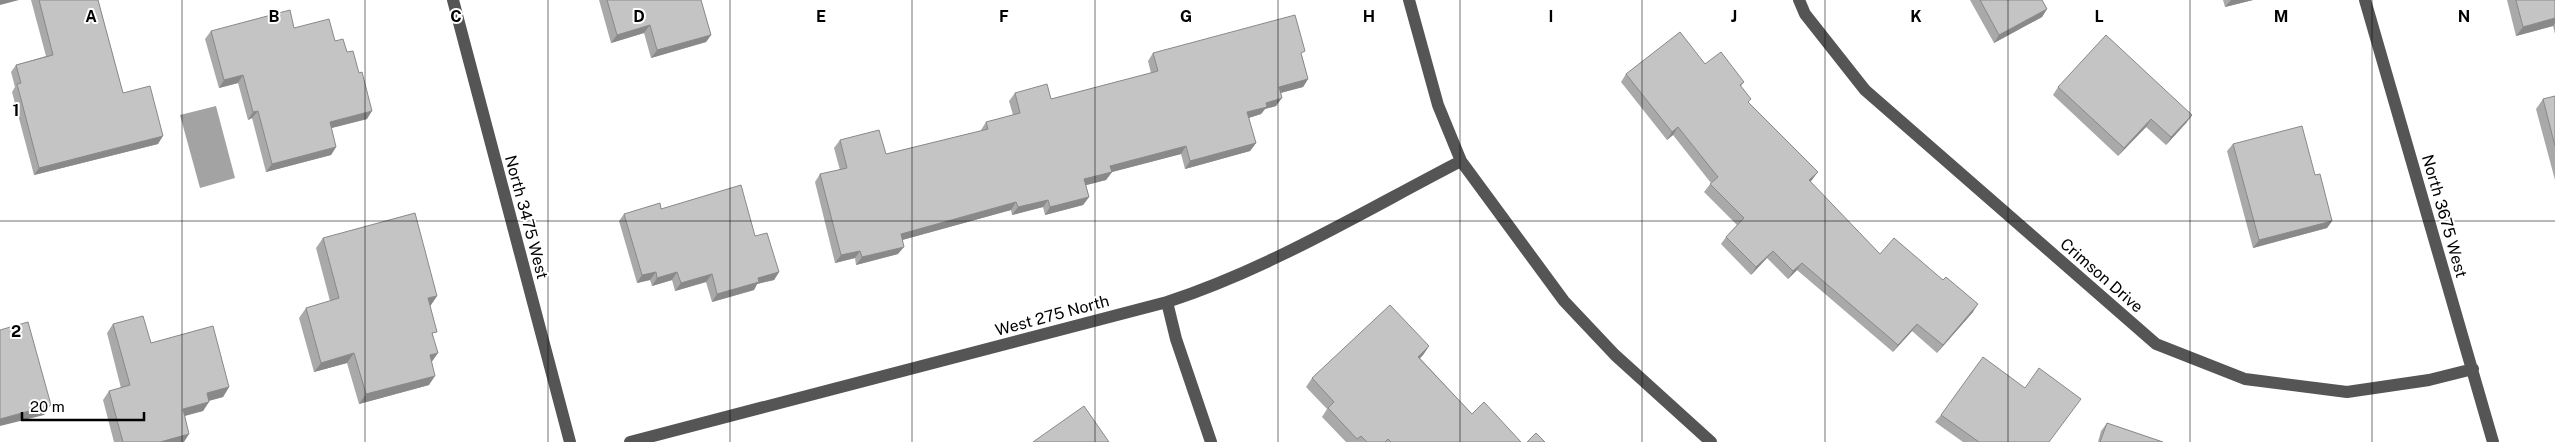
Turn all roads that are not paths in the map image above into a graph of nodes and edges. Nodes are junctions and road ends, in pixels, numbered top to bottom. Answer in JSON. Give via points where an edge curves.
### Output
{"nodes":[{"id":1,"x":453,"y":0,"type":"edge"},
{"id":2,"x":1409,"y":0,"type":"edge"},
{"id":3,"x":1800,"y":0,"type":"edge"},
{"id":4,"x":2365,"y":0,"type":"edge"},
{"id":5,"x":1461,"y":161,"type":"junction"},
{"id":6,"x":1167,"y":302,"type":"junction"},
{"id":7,"x":2473,"y":369,"type":"junction"},
{"id":8,"x":570,"y":442,"type":"edge"},
{"id":9,"x":630,"y":442,"type":"edge"},
{"id":10,"x":1211,"y":442,"type":"edge"},
{"id":11,"x":1711,"y":442,"type":"edge"},
{"id":12,"x":2493,"y":442,"type":"edge"}],
"edges":[{"from":1,"to":8,"type":"street","name":"North 3475 West"},
{"from":2,"to":5,"type":"street","via":[[1438,105]]},
{"from":3,"to":7,"type":"street","name":"Crimson Drive","via":[[1805,14],[1866,90],[2156,344],[2245,379],[2347,392],[2429,380]]},
{"from":4,"to":7,"type":"street","name":"North 3675 West"},
{"from":5,"to":6,"type":"street","name":"West 275 North","via":[[1280,257]]},
{"from":5,"to":11,"type":"street","via":[[1564,301],[1615,355]]},
{"from":6,"to":9,"type":"street","name":"West 275 North"},
{"from":6,"to":10,"type":"street","via":[[1176,339]]},
{"from":7,"to":12,"type":"street","name":"North 3675 West"}]}
